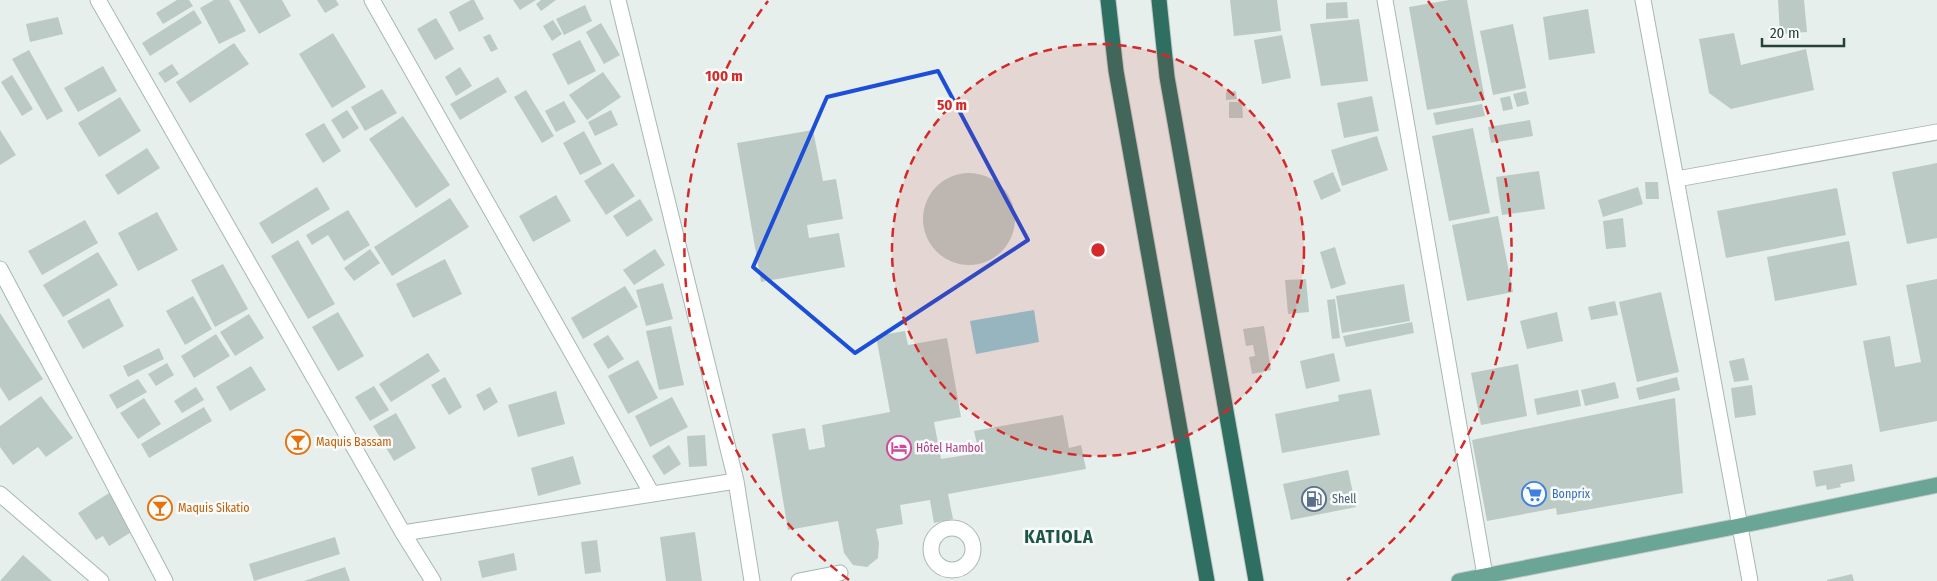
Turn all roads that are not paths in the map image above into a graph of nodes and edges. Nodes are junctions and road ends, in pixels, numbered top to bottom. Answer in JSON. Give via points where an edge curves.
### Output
{"nodes":[{"id":1,"x":98,"y":0,"type":"edge"},
{"id":2,"x":372,"y":0,"type":"edge"},
{"id":3,"x":618,"y":0,"type":"edge"},
{"id":4,"x":1108,"y":0,"type":"edge"},
{"id":5,"x":1159,"y":0,"type":"edge"},
{"id":6,"x":1385,"y":0,"type":"edge"},
{"id":7,"x":1643,"y":0,"type":"edge"},
{"id":8,"x":1937,"y":132,"type":"edge"},
{"id":9,"x":1677,"y":179,"type":"junction"},
{"id":10,"x":0,"y":269,"type":"edge"},
{"id":11,"x":736,"y":481,"type":"junction"},
{"id":12,"x":1937,"y":485,"type":"edge"},
{"id":13,"x":0,"y":494,"type":"edge"},
{"id":14,"x":652,"y":494,"type":"junction"},
{"id":15,"x":1740,"y":526,"type":"junction"},
{"id":16,"x":403,"y":533,"type":"junction"},
{"id":17,"x":840,"y":573,"type":"dead end"},
{"id":18,"x":1485,"y":578,"type":"edge"},
{"id":19,"x":101,"y":581,"type":"edge"},
{"id":20,"x":165,"y":581,"type":"edge"},
{"id":21,"x":433,"y":581,"type":"edge"},
{"id":22,"x":752,"y":581,"type":"edge"},
{"id":23,"x":799,"y":581,"type":"edge"},
{"id":24,"x":1207,"y":581,"type":"edge"},
{"id":25,"x":1256,"y":581,"type":"edge"},
{"id":26,"x":1459,"y":581,"type":"edge"},
{"id":27,"x":1750,"y":581,"type":"edge"}],
"edges":[{"from":1,"to":16,"type":"street"},
{"from":2,"to":14,"type":"street"},
{"from":3,"to":11,"type":"street"},
{"from":4,"to":24,"type":"highway","via":[[1116,71]]},
{"from":5,"to":25,"type":"highway","via":[[1167,77]]},
{"from":6,"to":18,"type":"street"},
{"from":7,"to":9,"type":"street"},
{"from":8,"to":9,"type":"street"},
{"from":9,"to":15,"type":"street"},
{"from":10,"to":20,"type":"street"},
{"from":11,"to":14,"type":"street"},
{"from":11,"to":22,"type":"street"},
{"from":12,"to":15,"type":"main road"},
{"from":13,"to":19,"type":"street"},
{"from":14,"to":16,"type":"street"},
{"from":15,"to":18,"type":"main road"},
{"from":15,"to":27,"type":"street"},
{"from":16,"to":21,"type":"street"},
{"from":17,"to":23,"type":"street"},
{"from":18,"to":26,"type":"main road"}]}
